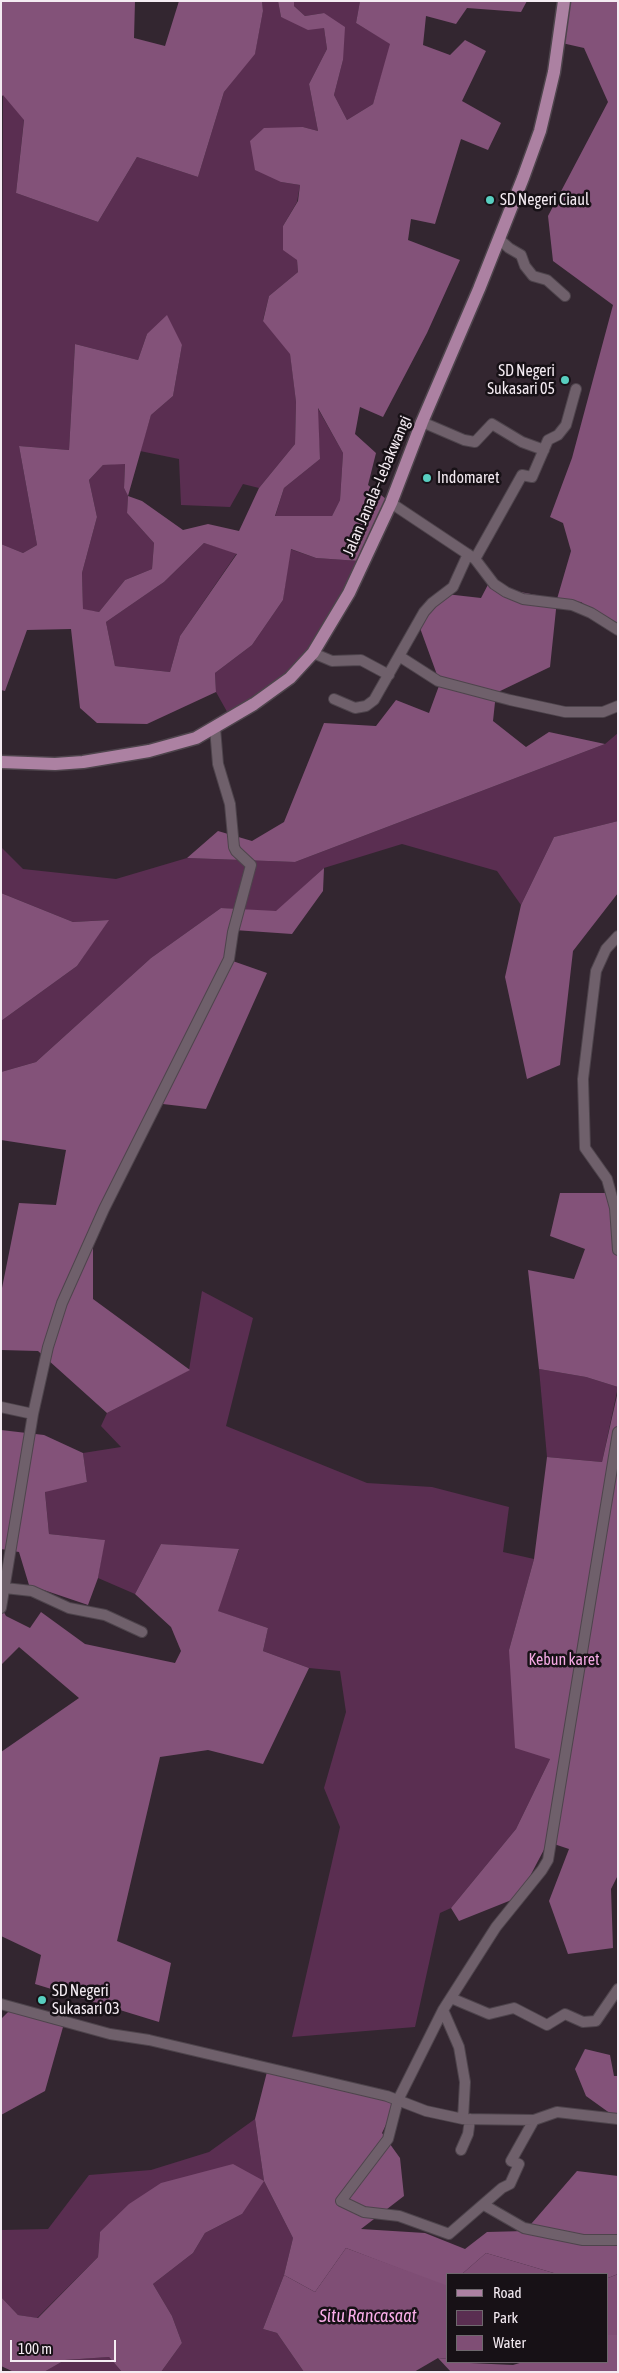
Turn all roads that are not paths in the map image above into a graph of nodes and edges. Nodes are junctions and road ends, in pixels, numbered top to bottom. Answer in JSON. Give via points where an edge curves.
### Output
{"nodes":[{"id":1,"x":564,"y":1,"type":"edge"},
{"id":2,"x":499,"y":239,"type":"junction"},
{"id":3,"x":565,"y":296,"type":"dead end"},
{"id":4,"x":576,"y":389,"type":"dead end"},
{"id":5,"x":422,"y":422,"type":"junction"},
{"id":6,"x":544,"y":450,"type":"junction"},
{"id":7,"x":392,"y":503,"type":"junction"},
{"id":8,"x":472,"y":556,"type":"junction"},
{"id":9,"x":618,"y":630,"type":"edge"},
{"id":10,"x":313,"y":653,"type":"junction"},
{"id":11,"x":399,"y":656,"type":"junction"},
{"id":12,"x":389,"y":675,"type":"junction"},
{"id":13,"x":334,"y":699,"type":"dead end"},
{"id":14,"x":618,"y":706,"type":"edge"},
{"id":15,"x":215,"y":728,"type":"junction"},
{"id":16,"x":1,"y":762,"type":"edge"},
{"id":17,"x":618,"y":936,"type":"edge"},
{"id":18,"x":618,"y":1250,"type":"edge"},
{"id":19,"x":1,"y":1407,"type":"edge"},
{"id":20,"x":33,"y":1414,"type":"junction"},
{"id":21,"x":618,"y":1432,"type":"edge"},
{"id":22,"x":4,"y":1588,"type":"junction"},
{"id":23,"x":1,"y":1608,"type":"edge"},
{"id":24,"x":142,"y":1632,"type":"dead end"},
{"id":25,"x":618,"y":1989,"type":"edge"},
{"id":26,"x":451,"y":1998,"type":"junction"},
{"id":27,"x":1,"y":2004,"type":"edge"},
{"id":28,"x":443,"y":2010,"type":"junction"},
{"id":29,"x":398,"y":2100,"type":"junction"},
{"id":30,"x":467,"y":2119,"type":"junction"},
{"id":31,"x":618,"y":2119,"type":"edge"},
{"id":32,"x":534,"y":2120,"type":"junction"},
{"id":33,"x":461,"y":2150,"type":"dead end"},
{"id":34,"x":484,"y":2205,"type":"junction"},
{"id":35,"x":618,"y":2240,"type":"edge"}],
"edges":[{"from":1,"to":2,"type":"main road","name":"Jalan Janala–Lebakwangi","via":[[554,72],[540,132]]},
{"from":2,"to":3,"type":"street","via":[[521,255],[533,276],[547,280]]},
{"from":2,"to":5,"type":"main road","name":"Jalan Janala–Lebakwangi"},
{"from":4,"to":6,"type":"street","via":[[566,425],[558,435],[548,440]]},
{"from":5,"to":6,"type":"street","via":[[475,442],[492,424],[522,442]]},
{"from":5,"to":7,"type":"main road","name":"Jalan Janala–Lebakwangi"},
{"from":6,"to":8,"type":"street","via":[[532,477],[522,475]]},
{"from":7,"to":8,"type":"street"},
{"from":7,"to":10,"type":"main road","name":"Jalan Janala–Lebakwangi","via":[[349,593]]},
{"from":8,"to":9,"type":"street","via":[[494,584],[506,592],[523,599],[572,605]]},
{"from":8,"to":11,"type":"street","via":[[453,587],[424,612]]},
{"from":10,"to":12,"type":"street","via":[[332,661],[361,660]]},
{"from":10,"to":15,"type":"main road","name":"Jalan Janala–Lebakwangi","via":[[290,678]]},
{"from":11,"to":12,"type":"street"},
{"from":11,"to":14,"type":"street","via":[[438,681],[519,702],[564,712],[603,712]]},
{"from":12,"to":13,"type":"street","via":[[374,700],[366,706],[355,708]]},
{"from":15,"to":16,"type":"main road","name":"Jalan Janala–Lebakwangi","via":[[172,745],[83,762]]},
{"from":15,"to":20,"type":"street","via":[[218,764],[230,804],[234,847],[251,865],[229,959],[104,1210],[62,1304],[48,1347]]},
{"from":17,"to":18,"type":"street","via":[[606,950],[596,971],[583,1079],[585,1148],[607,1179],[615,1208]]},
{"from":19,"to":20,"type":"street"},
{"from":20,"to":22,"type":"street"},
{"from":21,"to":26,"type":"street","via":[[548,1860],[496,1927]]},
{"from":22,"to":23,"type":"street"},
{"from":22,"to":24,"type":"street","via":[[32,1591],[69,1608],[105,1615]]},
{"from":25,"to":26,"type":"street","via":[[596,2021],[584,2022],[565,2014],[547,2025],[514,2008],[489,2014]]},
{"from":26,"to":28,"type":"street"},
{"from":27,"to":29,"type":"street","via":[[110,2034],[158,2042]]},
{"from":28,"to":29,"type":"street"},
{"from":28,"to":30,"type":"street","via":[[459,2047]]},
{"from":29,"to":30,"type":"street","via":[[426,2111]]},
{"from":29,"to":34,"type":"street","via":[[388,2139],[341,2201],[364,2212],[399,2216],[449,2234]]},
{"from":30,"to":32,"type":"street"},
{"from":30,"to":33,"type":"street","via":[[468,2134]]},
{"from":31,"to":32,"type":"street","via":[[557,2112]]},
{"from":32,"to":34,"type":"street","via":[[511,2161],[519,2164],[510,2184]]},
{"from":34,"to":35,"type":"street","via":[[524,2228],[583,2240]]}]}
